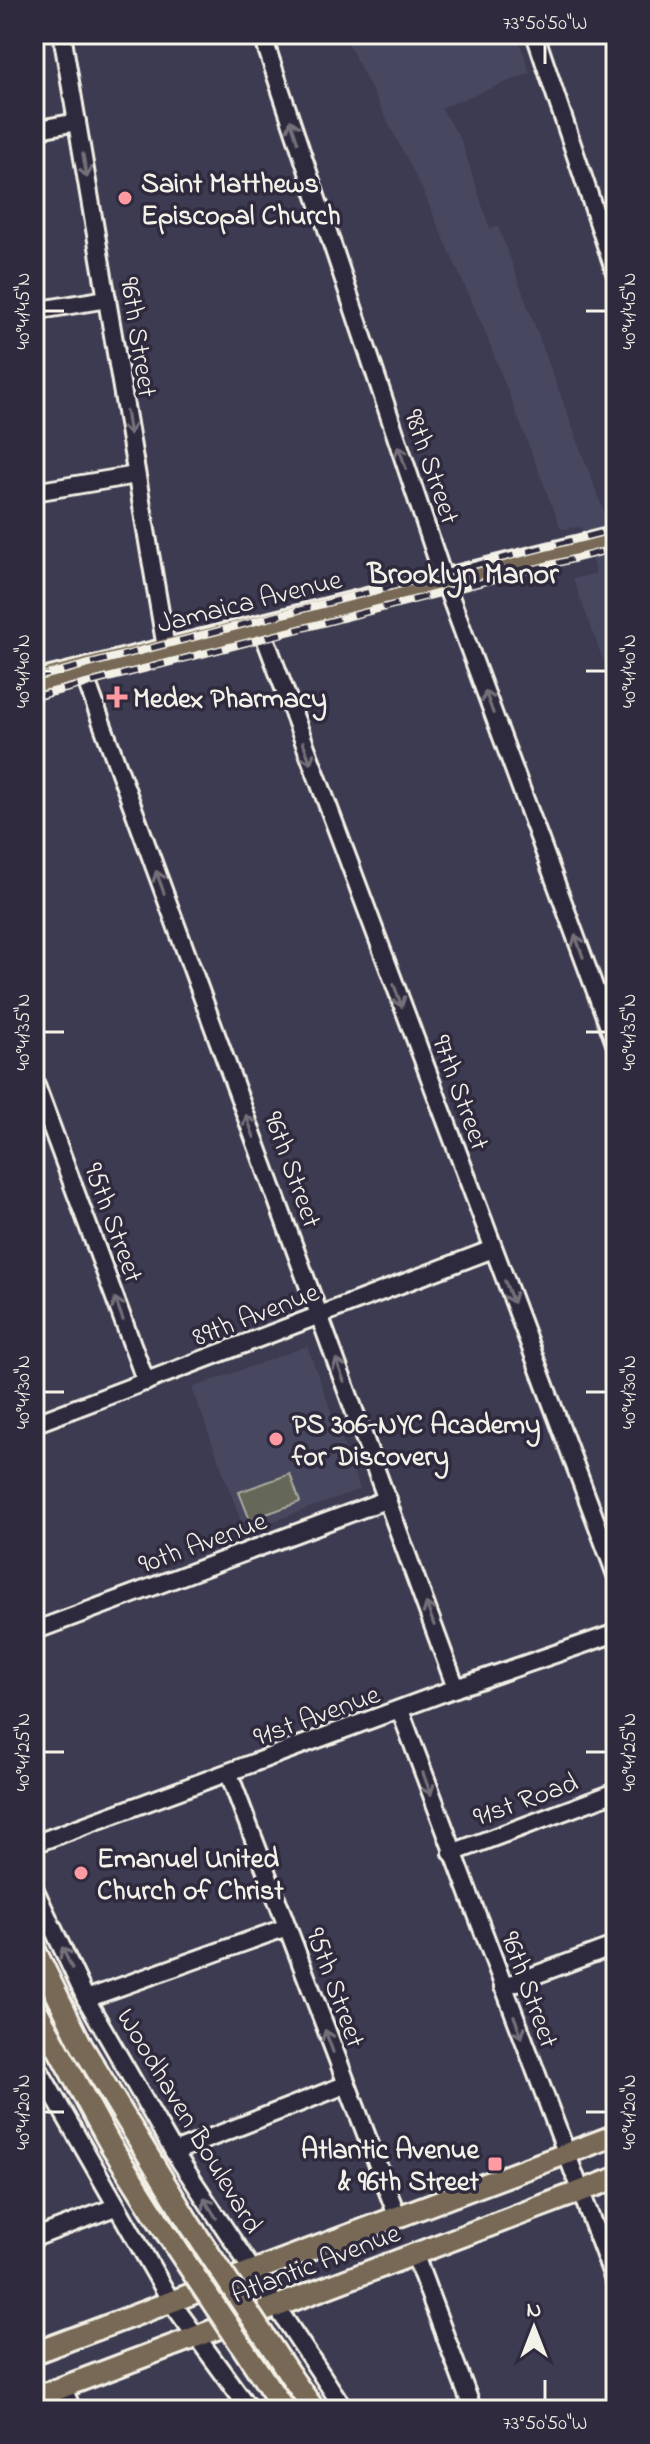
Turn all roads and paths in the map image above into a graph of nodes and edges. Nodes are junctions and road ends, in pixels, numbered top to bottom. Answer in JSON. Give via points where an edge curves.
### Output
{"nodes":[{"id":1,"x":62,"y":34,"type":"edge"},
{"id":2,"x":262,"y":34,"type":"edge"},
{"id":3,"x":535,"y":34,"type":"edge"},
{"id":4,"x":77,"y":122,"type":"junction"},
{"id":5,"x":34,"y":130,"type":"edge"},
{"id":6,"x":616,"y":275,"type":"edge"},
{"id":7,"x":107,"y":299,"type":"junction"},
{"id":8,"x":34,"y":311,"type":"edge"},
{"id":9,"x":136,"y":475,"type":"junction"},
{"id":10,"x":34,"y":492,"type":"edge"},
{"id":11,"x":616,"y":537,"type":"edge"},
{"id":12,"x":444,"y":580,"type":"junction"},
{"id":13,"x":261,"y":627,"type":"junction"},
{"id":14,"x":166,"y":648,"type":"junction"},
{"id":15,"x":82,"y":669,"type":"junction"},
{"id":16,"x":34,"y":682,"type":"edge"},
{"id":17,"x":616,"y":1046,"type":"edge"},
{"id":18,"x":34,"y":1080,"type":"edge"},
{"id":19,"x":493,"y":1249,"type":"junction"},
{"id":20,"x":320,"y":1317,"type":"junction"},
{"id":21,"x":146,"y":1382,"type":"junction"},
{"id":22,"x":34,"y":1424,"type":"edge"},
{"id":23,"x":388,"y":1499,"type":"junction"},
{"id":24,"x":616,"y":1575,"type":"edge"},
{"id":25,"x":34,"y":1631,"type":"edge"},
{"id":26,"x":616,"y":1633,"type":"edge"},
{"id":27,"x":456,"y":1688,"type":"junction"},
{"id":28,"x":400,"y":1710,"type":"junction"},
{"id":29,"x":229,"y":1774,"type":"junction"},
{"id":30,"x":616,"y":1792,"type":"edge"},
{"id":31,"x":34,"y":1844,"type":"edge"},
{"id":32,"x":452,"y":1853,"type":"junction"},
{"id":33,"x":34,"y":1888,"type":"edge"},
{"id":34,"x":287,"y":1927,"type":"junction"},
{"id":35,"x":616,"y":1945,"type":"edge"},
{"id":36,"x":34,"y":1948,"type":"edge"},
{"id":37,"x":503,"y":1987,"type":"junction"},
{"id":38,"x":86,"y":1999,"type":"junction"},
{"id":39,"x":34,"y":2005,"type":"edge"},
{"id":40,"x":34,"y":2061,"type":"edge"},
{"id":41,"x":345,"y":2085,"type":"junction"},
{"id":42,"x":616,"y":2135,"type":"edge"},
{"id":43,"x":174,"y":2152,"type":"junction"},
{"id":44,"x":565,"y":2154,"type":"junction"},
{"id":45,"x":616,"y":2178,"type":"edge"},
{"id":46,"x":579,"y":2192,"type":"junction"},
{"id":47,"x":115,"y":2207,"type":"junction"},
{"id":48,"x":398,"y":2218,"type":"junction"},
{"id":49,"x":616,"y":2231,"type":"edge"},
{"id":50,"x":598,"y":2237,"type":"junction"},
{"id":51,"x":34,"y":2238,"type":"edge"},
{"id":52,"x":414,"y":2253,"type":"junction"},
{"id":53,"x":252,"y":2274,"type":"junction"},
{"id":54,"x":616,"y":2285,"type":"edge"},
{"id":55,"x":172,"y":2303,"type":"junction"},
{"id":56,"x":278,"y":2308,"type":"junction"},
{"id":57,"x":198,"y":2337,"type":"junction"},
{"id":58,"x":34,"y":2353,"type":"edge"},
{"id":59,"x":63,"y":2387,"type":"junction"},
{"id":60,"x":34,"y":2398,"type":"edge"},
{"id":61,"x":72,"y":2410,"type":"edge"},
{"id":62,"x":250,"y":2410,"type":"edge"},
{"id":63,"x":285,"y":2410,"type":"edge"},
{"id":64,"x":315,"y":2410,"type":"edge"},
{"id":65,"x":345,"y":2410,"type":"edge"},
{"id":66,"x":473,"y":2410,"type":"edge"}],
"edges":[{"from":1,"to":4,"type":"street","name":"96th Street"},
{"from":12,"to":2,"type":"street","name":"98th Street","one_way":true},
{"from":3,"to":6,"type":"street"},
{"from":4,"to":5,"type":"street"},
{"from":4,"to":7,"type":"street","name":"96th Street","one_way":true},
{"from":7,"to":8,"type":"street"},
{"from":7,"to":9,"type":"street","name":"96th Street","one_way":true},
{"from":9,"to":10,"type":"street"},
{"from":9,"to":14,"type":"street","name":"96th Street"},
{"from":11,"to":12,"type":"main road","name":"Jamaica Avenue"},
{"from":12,"to":13,"type":"main road","name":"Jamaica Avenue"},
{"from":17,"to":12,"type":"street","name":"98th Street","one_way":true},
{"from":13,"to":14,"type":"main road","name":"Jamaica Avenue"},
{"from":13,"to":19,"type":"street","name":"97th Street","one_way":true},
{"from":14,"to":15,"type":"main road","name":"Jamaica Avenue"},
{"from":15,"to":16,"type":"main road","name":"Jamaica Avenue"},
{"from":20,"to":15,"type":"street","name":"96th Street","one_way":true},
{"from":21,"to":18,"type":"street","name":"95th Street","one_way":true},
{"from":19,"to":20,"type":"street","name":"89th Avenue"},
{"from":19,"to":24,"type":"street","name":"97th Street","one_way":true},
{"from":20,"to":21,"type":"street","name":"89th Avenue"},
{"from":23,"to":20,"type":"street","name":"96th Street","one_way":true},
{"from":21,"to":22,"type":"street","name":"89th Avenue"},
{"from":23,"to":25,"type":"street","name":"90th Avenue"},
{"from":27,"to":23,"type":"street","name":"96th Street","one_way":true},
{"from":26,"to":27,"type":"street","name":"91st Avenue"},
{"from":27,"to":28,"type":"street","name":"91st Avenue"},
{"from":28,"to":29,"type":"street","name":"91st Avenue"},
{"from":28,"to":32,"type":"street","name":"96th Street","one_way":true},
{"from":29,"to":31,"type":"street","name":"91st Avenue"},
{"from":29,"to":34,"type":"street","name":"95th Street"},
{"from":30,"to":32,"type":"street","name":"91st Road"},
{"from":32,"to":37,"type":"street","name":"96th Street"},
{"from":38,"to":33,"type":"street","name":"Woodhaven Boulevard","one_way":true},
{"from":34,"to":38,"type":"street"},
{"from":41,"to":34,"type":"street","name":"95th Street","one_way":true},
{"from":35,"to":37,"type":"street"},
{"from":36,"to":64,"type":"main road","name":"Woodhaven Boulevard","bridge":true,"via":[[82,2046],[189,2223]]},
{"from":37,"to":44,"type":"street","name":"96th Street","one_way":true},
{"from":38,"to":43,"type":"street","name":"Woodhaven Boulevard"},
{"from":39,"to":63,"type":"main road","bridge":true,"via":[[110,2144]]},
{"from":40,"to":47,"type":"street"},
{"from":41,"to":43,"type":"street"},
{"from":41,"to":48,"type":"street","name":"95th Street"},
{"from":42,"to":44,"type":"main road","name":"Atlantic Avenue"},
{"from":53,"to":43,"type":"street","name":"Woodhaven Boulevard","one_way":true},
{"from":44,"to":46,"type":"street","name":"96th Street"},
{"from":44,"to":48,"type":"main road","name":"Atlantic Avenue"},
{"from":45,"to":46,"type":"main road","name":"Atlantic Avenue"},
{"from":46,"to":50,"type":"street","name":"96th Street"},
{"from":46,"to":52,"type":"main road","name":"Atlantic Avenue"},
{"from":47,"to":51,"type":"street"},
{"from":47,"to":55,"type":"street"},
{"from":48,"to":53,"type":"main road","name":"Atlantic Avenue"},
{"from":49,"to":50,"type":"street"},
{"from":50,"to":54,"type":"street","name":"96th Street"},
{"from":52,"to":56,"type":"main road","name":"Atlantic Avenue"},
{"from":52,"to":66,"type":"street"},
{"from":53,"to":55,"type":"main road","name":"Atlantic Avenue"},
{"from":53,"to":56,"type":"street","name":"Woodhaven Boulevard"},
{"from":55,"to":57,"type":"street"},
{"from":55,"to":58,"type":"main road","name":"Atlantic Avenue"},
{"from":56,"to":57,"type":"main road","name":"Atlantic Avenue"},
{"from":56,"to":65,"type":"street","name":"Woodhaven Boulevard"},
{"from":57,"to":59,"type":"main road","name":"Atlantic Avenue"},
{"from":57,"to":62,"type":"street"},
{"from":59,"to":60,"type":"main road","name":"Atlantic Avenue"},
{"from":59,"to":61,"type":"street"}]}
